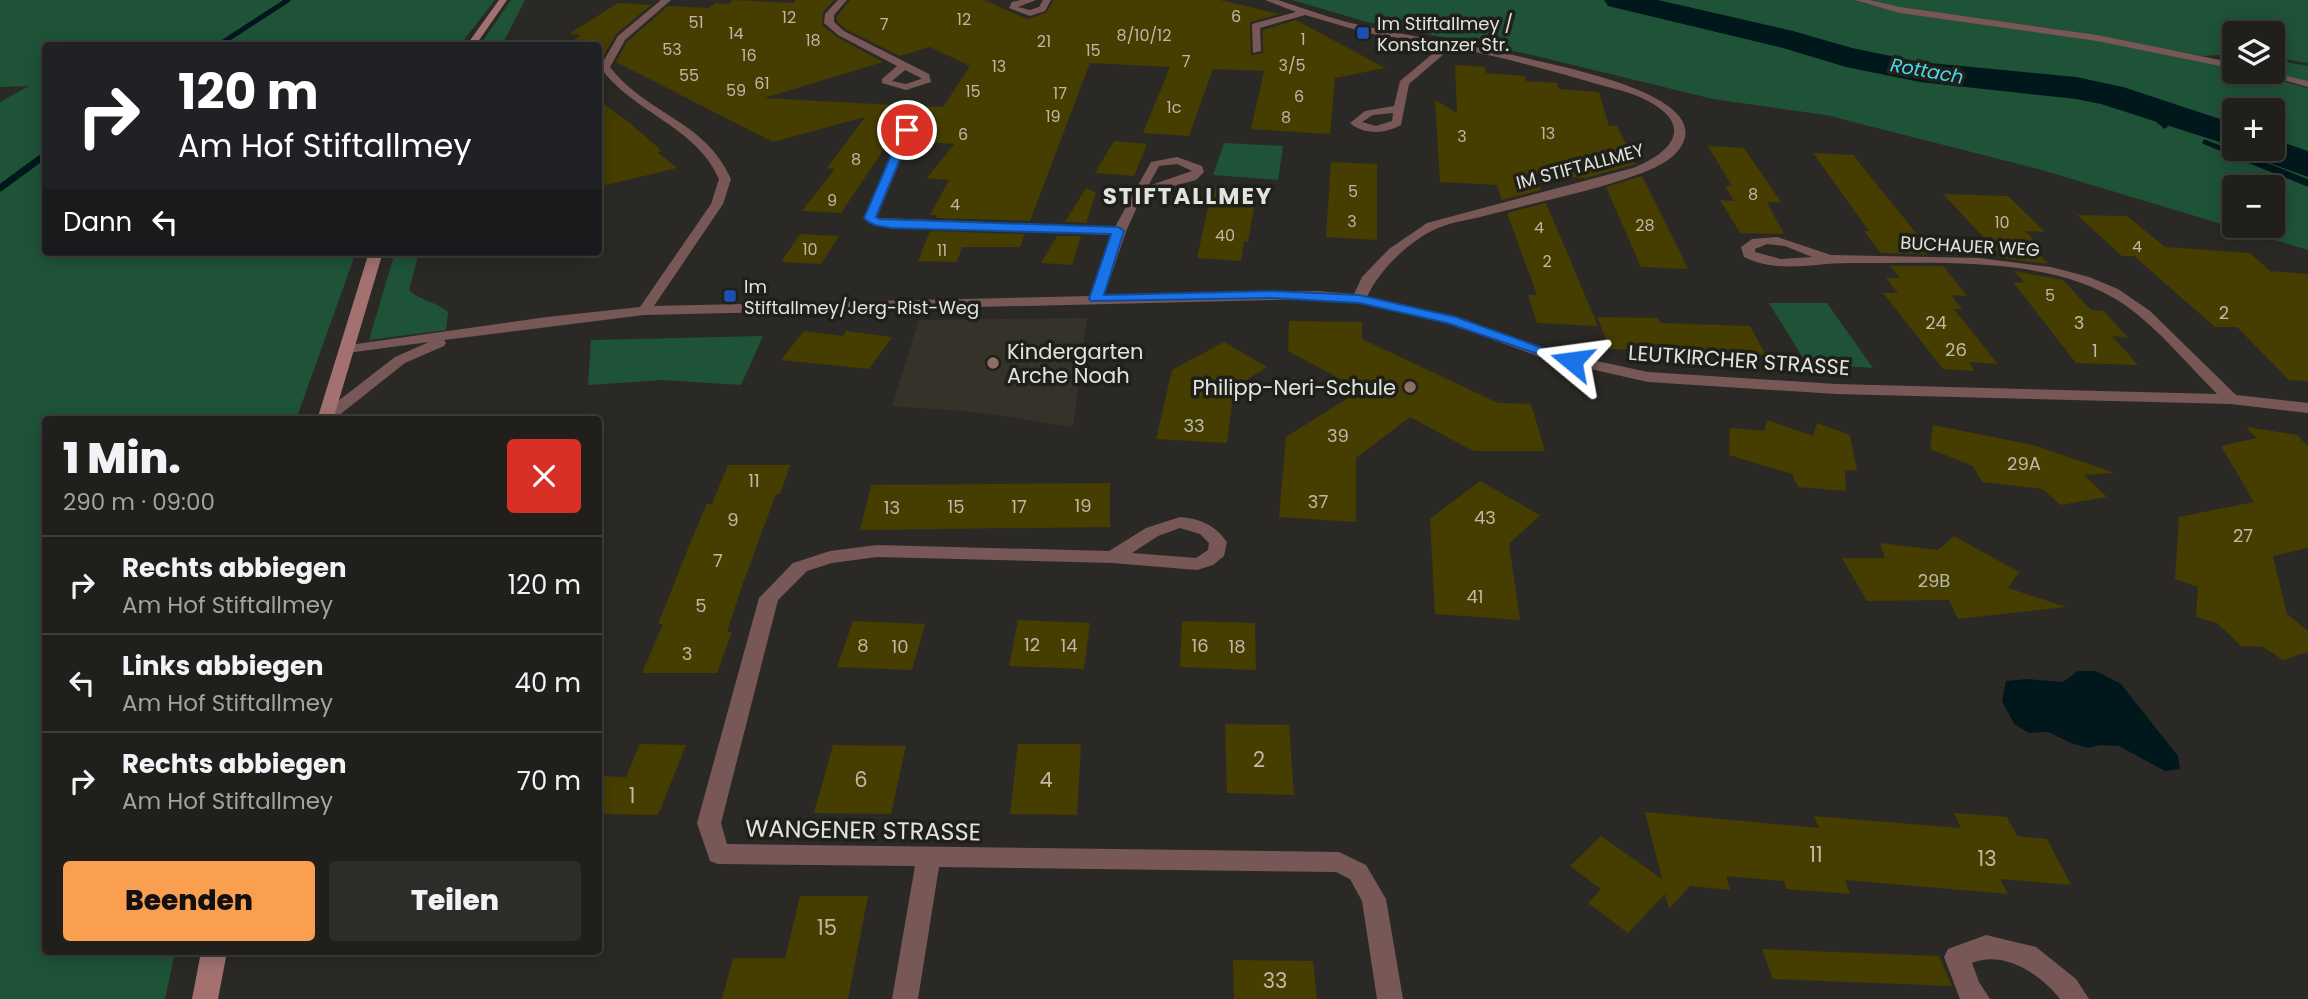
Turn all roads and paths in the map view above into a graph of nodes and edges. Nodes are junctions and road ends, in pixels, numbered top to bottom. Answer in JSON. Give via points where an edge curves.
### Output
{"nodes":[{"id":1,"x":503,"y":0,"type":"edge"},
{"id":2,"x":667,"y":0,"type":"edge"},
{"id":3,"x":843,"y":0,"type":"edge"},
{"id":4,"x":1031,"y":0,"type":"edge"},
{"id":5,"x":1047,"y":0,"type":"edge"},
{"id":6,"x":1269,"y":0,"type":"edge"},
{"id":7,"x":1858,"y":0,"type":"edge"},
{"id":8,"x":1306,"y":12,"type":"junction"},
{"id":9,"x":473,"y":42,"type":"edge"},
{"id":10,"x":1450,"y":44,"type":"junction"},
{"id":11,"x":1256,"y":51,"type":"dead end"},
{"id":12,"x":2222,"y":62,"type":"edge"},
{"id":13,"x":903,"y":66,"type":"dead end"},
{"id":14,"x":2285,"y":78,"type":"edge"},
{"id":15,"x":2308,"y":84,"type":"edge"},
{"id":16,"x":917,"y":109,"type":"dead end"},
{"id":17,"x":1399,"y":109,"type":"dead end"},
{"id":18,"x":1138,"y":192,"type":"dead end"},
{"id":19,"x":1118,"y":231,"type":"junction"},
{"id":20,"x":375,"y":256,"type":"edge"},
{"id":21,"x":1829,"y":259,"type":"junction"},
{"id":22,"x":1096,"y":299,"type":"junction"},
{"id":23,"x":1359,"y":299,"type":"junction"},
{"id":24,"x":644,"y":311,"type":"junction"},
{"id":25,"x":465,"y":333,"type":"junction"},
{"id":26,"x":347,"y":349,"type":"junction"},
{"id":27,"x":2231,"y":399,"type":"junction"},
{"id":28,"x":2308,"y":408,"type":"edge"},
{"id":29,"x":326,"y":416,"type":"edge"},
{"id":30,"x":329,"y":416,"type":"edge"},
{"id":31,"x":1113,"y":557,"type":"junction"},
{"id":32,"x":929,"y":858,"type":"junction"},
{"id":33,"x":213,"y":955,"type":"edge"},
{"id":34,"x":205,"y":999,"type":"edge"},
{"id":35,"x":905,"y":999,"type":"edge"},
{"id":36,"x":1390,"y":999,"type":"edge"},
{"id":37,"x":1977,"y":999,"type":"edge"},
{"id":38,"x":2076,"y":999,"type":"edge"}],
"edges":[{"from":1,"to":9,"type":"main road"},
{"from":2,"to":24,"type":"street","via":[[608,52],[605,67],[615,83],[701,144],[716,159],[725,179],[718,204]]},
{"from":3,"to":13,"type":"street","via":[[830,14],[829,23]]},
{"from":4,"to":5,"type":"street","via":[[1013,8],[1030,13],[1042,9]]},
{"from":6,"to":8,"type":"street","name":"IM STIFTALLMEY"},
{"from":7,"to":12,"type":"street"},
{"from":8,"to":10,"type":"street","name":"IM STIFTALLMEY","via":[[1356,27]]},
{"from":8,"to":11,"type":"street","via":[[1255,26]]},
{"from":10,"to":17,"type":"street","via":[[1404,83]]},
{"from":10,"to":23,"type":"street","name":"IM STIFTALLMEY","via":[[1647,97],[1673,116],[1681,128],[1681,139],[1658,163],[1637,171],[1432,226],[1394,252],[1367,280]]},
{"from":14,"to":15,"type":"street"},
{"from":16,"to":19,"type":"street","via":[[870,218],[876,222]]},
{"from":18,"to":19,"type":"street"},
{"from":19,"to":22,"type":"street"},
{"from":20,"to":26,"type":"main road"},
{"from":21,"to":21,"type":"street","name":"BUCHAUER WEG","via":[[1766,240],[1748,247],[1754,258],[1774,263]]},
{"from":21,"to":27,"type":"street","name":"BUCHAUER WEG","via":[[1987,263],[2079,276],[2115,293],[2152,322]]},
{"from":22,"to":23,"type":"street","name":"LEUTKIRCHER STRASSE","via":[[1272,295]]},
{"from":22,"to":24,"type":"street","name":"LEUTKIRCHER STRASSE"},
{"from":23,"to":27,"type":"street","name":"LEUTKIRCHER STRASSE","via":[[1451,320],[1552,356],[1648,377],[1824,389]]},
{"from":24,"to":25,"type":"street","name":"LEUTKIRCHER STRASSE"},
{"from":25,"to":26,"type":"street","name":"LEUTKIRCHER STRASSE"},
{"from":25,"to":30,"type":"street","name":"LEUTKIRCHER STRASSE","via":[[400,360]]},
{"from":26,"to":29,"type":"main road"},
{"from":27,"to":28,"type":"street","name":"LEUTKIRCHER STRASSE"},
{"from":31,"to":31,"type":"street","name":"WANGENER STRASSE","via":[[1197,564],[1217,552],[1218,542],[1203,526],[1166,524]]},
{"from":31,"to":32,"type":"street","name":"WANGENER STRASSE","via":[[852,552],[800,567],[769,598],[709,823],[718,854]]},
{"from":32,"to":35,"type":"street"},
{"from":32,"to":36,"type":"street","name":"WANGENER STRASSE","via":[[1339,862],[1358,872],[1374,898]]},
{"from":33,"to":34,"type":"main road"},
{"from":37,"to":38,"type":"street","via":[[1968,989],[1957,957],[1986,946],[2027,956]]}]}
